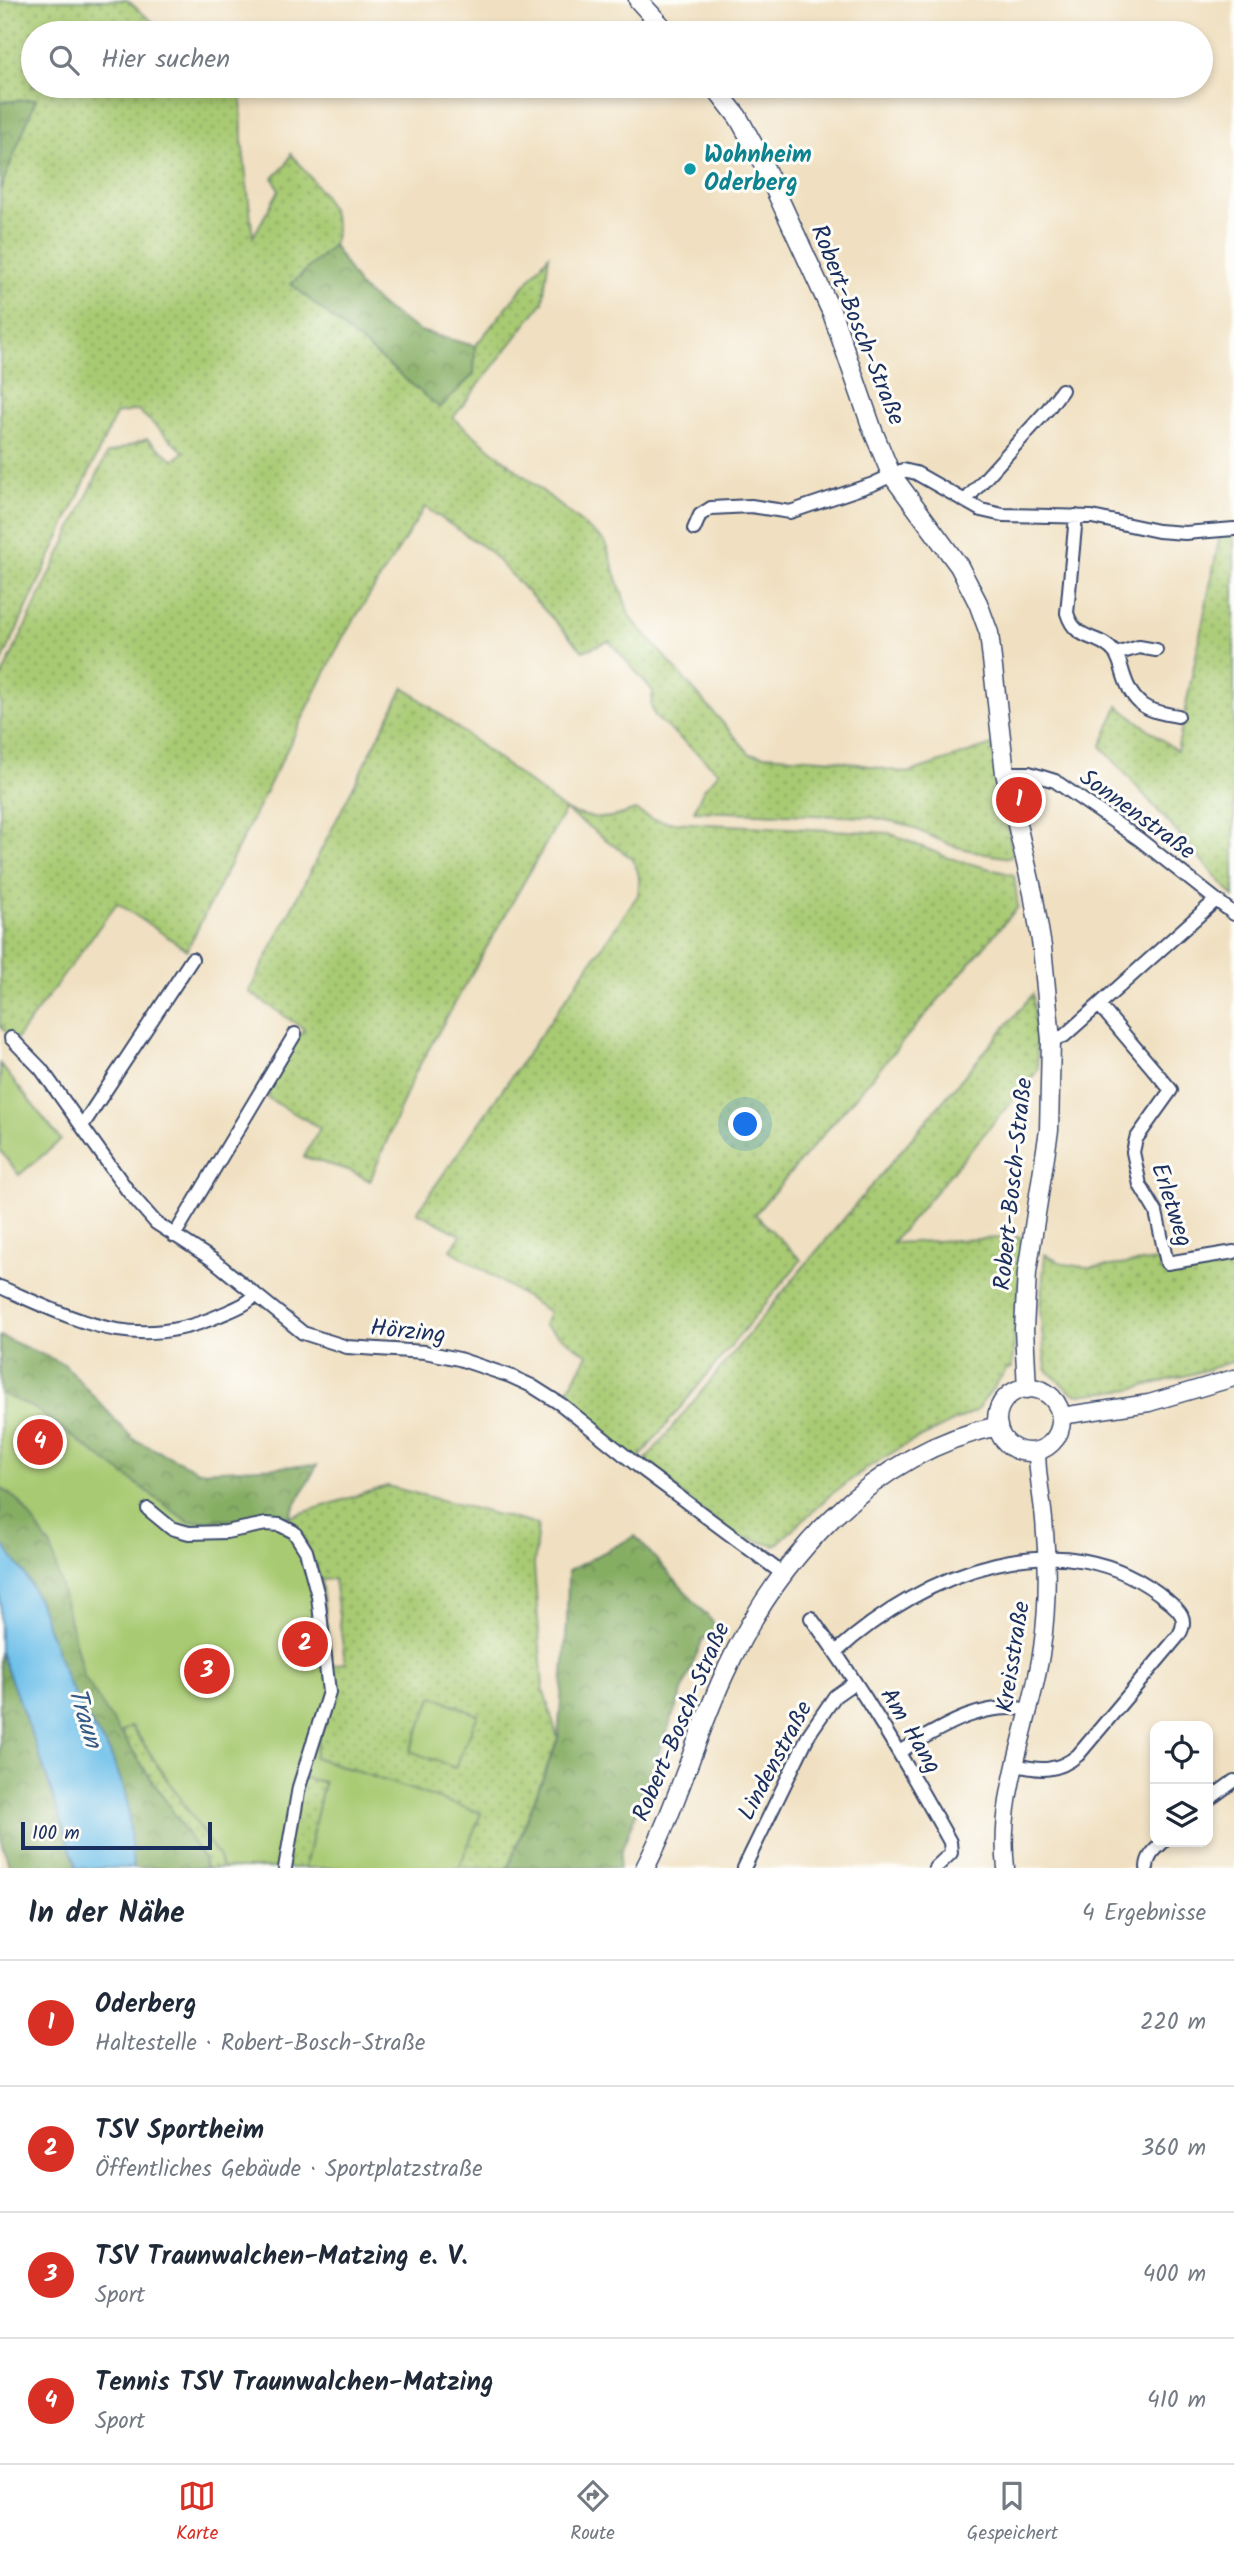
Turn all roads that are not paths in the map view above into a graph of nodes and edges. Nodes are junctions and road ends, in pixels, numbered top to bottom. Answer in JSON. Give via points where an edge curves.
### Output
{"nodes":[{"id":1,"x":638,"y":0,"type":"edge"},
{"id":2,"x":657,"y":21,"type":"edge"},
{"id":3,"x":723,"y":98,"type":"edge"},
{"id":4,"x":1062,"y":390,"type":"dead end"},
{"id":5,"x":891,"y":474,"type":"junction"},
{"id":6,"x":965,"y":501,"type":"junction"},
{"id":7,"x":1076,"y":516,"type":"junction"},
{"id":8,"x":694,"y":529,"type":"dead end"},
{"id":9,"x":1227,"y":530,"type":"edge"},
{"id":10,"x":1156,"y":650,"type":"dead end"},
{"id":11,"x":1116,"y":654,"type":"junction"},
{"id":12,"x":1178,"y":716,"type":"dead end"},
{"id":13,"x":1005,"y":773,"type":"junction"},
{"id":14,"x":1216,"y":900,"type":"junction"},
{"id":15,"x":1234,"y":914,"type":"edge"},
{"id":16,"x":192,"y":960,"type":"dead end"},
{"id":17,"x":1100,"y":1005,"type":"junction"},
{"id":18,"x":295,"y":1034,"type":"dead end"},
{"id":19,"x":11,"y":1038,"type":"dead end"},
{"id":20,"x":1051,"y":1040,"type":"junction"},
{"id":21,"x":82,"y":1126,"type":"junction"},
{"id":22,"x":174,"y":1236,"type":"junction"},
{"id":23,"x":1234,"y":1252,"type":"edge"},
{"id":24,"x":0,"y":1287,"type":"edge"},
{"id":25,"x":255,"y":1295,"type":"junction"},
{"id":26,"x":1234,"y":1378,"type":"edge"},
{"id":27,"x":1027,"y":1389,"type":"junction"},
{"id":28,"x":1061,"y":1416,"type":"junction"},
{"id":29,"x":998,"y":1426,"type":"junction"},
{"id":30,"x":1037,"y":1451,"type":"junction"},
{"id":31,"x":148,"y":1509,"type":"dead end"},
{"id":32,"x":1046,"y":1558,"type":"junction"},
{"id":33,"x":783,"y":1574,"type":"junction"},
{"id":34,"x":811,"y":1618,"type":"dead end"},
{"id":35,"x":836,"y":1651,"type":"junction"},
{"id":36,"x":855,"y":1682,"type":"junction"},
{"id":37,"x":1030,"y":1710,"type":"junction"},
{"id":38,"x":900,"y":1752,"type":"junction"},
{"id":39,"x":1016,"y":1765,"type":"junction"},
{"id":40,"x":1234,"y":1781,"type":"edge"},
{"id":41,"x":1213,"y":1796,"type":"edge"},
{"id":42,"x":1158,"y":1847,"type":"edge"},
{"id":43,"x":285,"y":1868,"type":"edge"},
{"id":44,"x":645,"y":1868,"type":"edge"},
{"id":45,"x":744,"y":1868,"type":"edge"},
{"id":46,"x":936,"y":1868,"type":"edge"},
{"id":47,"x":1006,"y":1868,"type":"edge"},
{"id":48,"x":1147,"y":1868,"type":"edge"}],
"edges":[{"from":1,"to":2,"type":"main road"},
{"from":3,"to":5,"type":"main road","name":"Robert-Bosch-Straße","via":[[758,152],[832,313]]},
{"from":4,"to":6,"type":"street"},
{"from":5,"to":6,"type":"street","via":[[903,470],[916,473]]},
{"from":5,"to":8,"type":"street","via":[[790,512],[751,506],[711,508],[700,515]]},
{"from":5,"to":13,"type":"main road","name":"Robert-Bosch-Straße","via":[[958,566],[984,618],[992,648]]},
{"from":6,"to":7,"type":"street","via":[[1003,515]]},
{"from":7,"to":9,"type":"street","via":[[1158,531]]},
{"from":7,"to":11,"type":"street","via":[[1067,613],[1074,630]]},
{"from":10,"to":11,"type":"street","via":[[1139,647]]},
{"from":11,"to":12,"type":"street","via":[[1133,698],[1147,709]]},
{"from":13,"to":14,"type":"street","name":"Sonnenstraße","via":[[1029,773],[1055,781]]},
{"from":13,"to":20,"type":"main road","name":"Robert-Bosch-Straße","via":[[1033,893]]},
{"from":14,"to":15,"type":"street","name":"Sonnenstraße"},
{"from":14,"to":17,"type":"street"},
{"from":16,"to":21,"type":"street"},
{"from":17,"to":20,"type":"street","via":[[1064,1036]]},
{"from":17,"to":23,"type":"street","name":"Erletweg","via":[[1171,1090],[1136,1139],[1133,1152],[1140,1185],[1156,1212],[1167,1263]]},
{"from":18,"to":22,"type":"street"},
{"from":19,"to":21,"type":"street","name":"Hörzing","via":[[41,1069]]},
{"from":20,"to":27,"type":"main road","name":"Robert-Bosch-Straße","via":[[1049,1130],[1027,1272]]},
{"from":21,"to":22,"type":"street","name":"Hörzing","via":[[128,1191]]},
{"from":22,"to":25,"type":"street","name":"Hörzing","via":[[213,1260]]},
{"from":24,"to":25,"type":"street","via":[[91,1326],[136,1333],[199,1325],[249,1303]]},
{"from":25,"to":33,"type":"street","name":"Hörzing","via":[[303,1333],[347,1347],[458,1359],[532,1386]]},
{"from":26,"to":28,"type":"street","via":[[1149,1403]]},
{"from":27,"to":28,"type":"main road","via":[[1045,1393]]},
{"from":27,"to":29,"type":"main road","via":[[1004,1401]]},
{"from":28,"to":30,"type":"main road","via":[[1053,1442]]},
{"from":29,"to":30,"type":"main road","via":[[1016,1449]]},
{"from":29,"to":33,"type":"main road","name":"Robert-Bosch-Straße","via":[[936,1446],[882,1477],[826,1524]]},
{"from":30,"to":32,"type":"street","name":"Kreisstraße"},
{"from":31,"to":43,"type":"street","via":[[171,1528],[189,1533],[280,1525],[294,1532],[306,1551],[318,1596],[328,1692],[299,1787]]},
{"from":32,"to":35,"type":"street","via":[[981,1567],[940,1582],[899,1604]]},
{"from":32,"to":37,"type":"street","name":"Kreisstraße","via":[[1043,1646]]},
{"from":32,"to":39,"type":"street","via":[[1082,1560],[1133,1577],[1180,1611],[1184,1625],[1070,1762],[1050,1770]]},
{"from":33,"to":44,"type":"main road","name":"Robert-Bosch-Straße","via":[[723,1677]]},
{"from":34,"to":35,"type":"street","name":"Am Hang"},
{"from":35,"to":36,"type":"street","name":"Am Hang"},
{"from":36,"to":38,"type":"street","name":"Am Hang"},
{"from":36,"to":45,"type":"street","name":"Lindenstraße","via":[[835,1696],[810,1734]]},
{"from":37,"to":38,"type":"street","via":[[1013,1706],[973,1713]]},
{"from":37,"to":39,"type":"street","name":"Kreisstraße"},
{"from":38,"to":46,"type":"street","name":"Am Hang","via":[[950,1842],[951,1853]]},
{"from":39,"to":47,"type":"street","name":"Kreisstraße","via":[[1007,1813]]},
{"from":40,"to":41,"type":"street"},
{"from":42,"to":48,"type":"street"}]}
